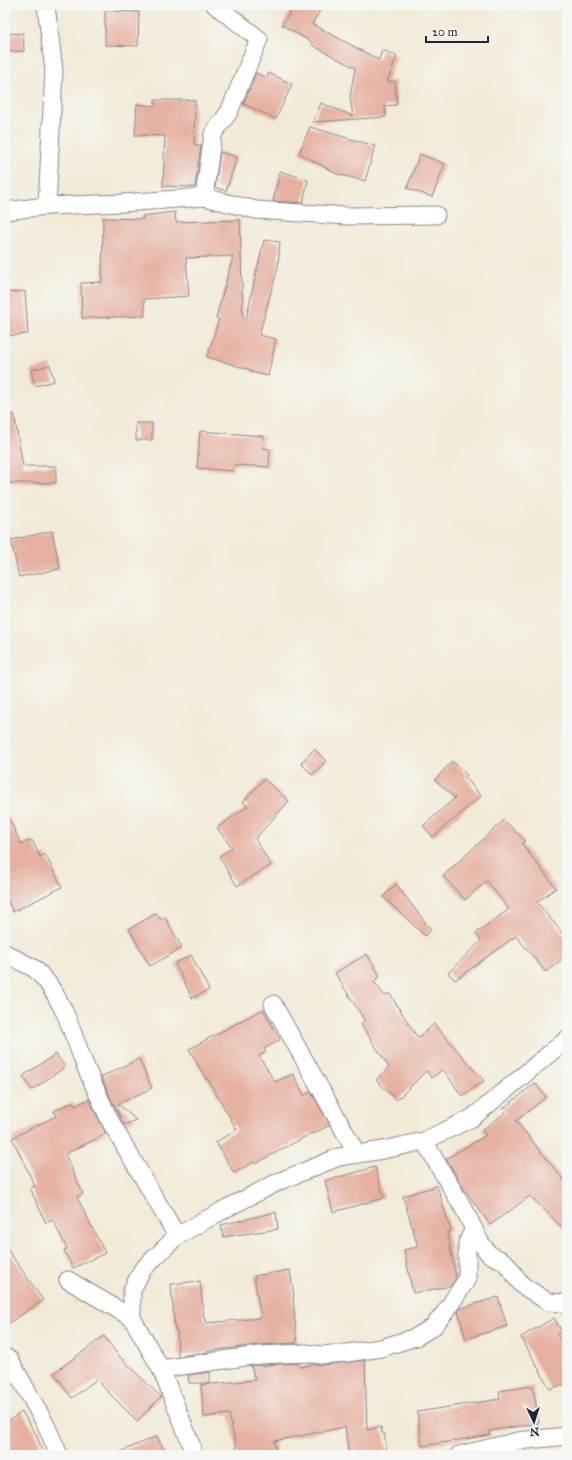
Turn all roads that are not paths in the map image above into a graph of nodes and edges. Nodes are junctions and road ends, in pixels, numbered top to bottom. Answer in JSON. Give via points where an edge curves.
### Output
{"nodes":[{"id":1,"x":46,"y":5,"type":"edge"},
{"id":2,"x":215,"y":5,"type":"edge"},
{"id":3,"x":204,"y":197,"type":"junction"},
{"id":4,"x":47,"y":206,"type":"junction"},
{"id":5,"x":5,"y":211,"type":"edge"},
{"id":6,"x":436,"y":215,"type":"dead end"},
{"id":7,"x":5,"y":953,"type":"edge"},
{"id":8,"x":273,"y":1004,"type":"dead end"},
{"id":9,"x":567,"y":1039,"type":"edge"},
{"id":10,"x":424,"y":1141,"type":"junction"},
{"id":11,"x":357,"y":1154,"type":"junction"},
{"id":12,"x":474,"y":1229,"type":"junction"},
{"id":13,"x":177,"y":1236,"type":"junction"},
{"id":14,"x":68,"y":1280,"type":"dead end"},
{"id":15,"x":565,"y":1302,"type":"edge"},
{"id":16,"x":132,"y":1318,"type":"junction"},
{"id":17,"x":5,"y":1357,"type":"edge"},
{"id":18,"x":161,"y":1369,"type":"junction"},
{"id":19,"x":567,"y":1436,"type":"edge"},
{"id":20,"x":59,"y":1455,"type":"edge"},
{"id":21,"x":193,"y":1455,"type":"edge"},
{"id":22,"x":458,"y":1455,"type":"edge"}],
"edges":[{"from":1,"to":4,"type":"street","via":[[54,70]]},
{"from":2,"to":3,"type":"street","via":[[259,39],[229,112],[213,134]]},
{"from":3,"to":4,"type":"street"},
{"from":3,"to":6,"type":"street","via":[[256,210],[347,216]]},
{"from":4,"to":5,"type":"street"},
{"from":7,"to":13,"type":"street","via":[[35,969],[56,996],[110,1121]]},
{"from":8,"to":11,"type":"street"},
{"from":9,"to":10,"type":"street","via":[[472,1118]]},
{"from":10,"to":11,"type":"street"},
{"from":10,"to":12,"type":"street"},
{"from":11,"to":13,"type":"street","via":[[338,1157],[280,1181]]},
{"from":12,"to":15,"type":"street","via":[[489,1254],[506,1262],[522,1285],[548,1302]]},
{"from":12,"to":18,"type":"street","via":[[466,1243],[467,1279],[433,1327],[416,1337],[381,1348],[347,1353],[259,1355]]},
{"from":13,"to":16,"type":"street","via":[[142,1270],[132,1290]]},
{"from":14,"to":16,"type":"street"},
{"from":16,"to":18,"type":"street"},
{"from":17,"to":20,"type":"street","via":[[10,1360],[46,1425]]},
{"from":18,"to":21,"type":"street"},
{"from":19,"to":22,"type":"street","via":[[518,1441]]}]}
